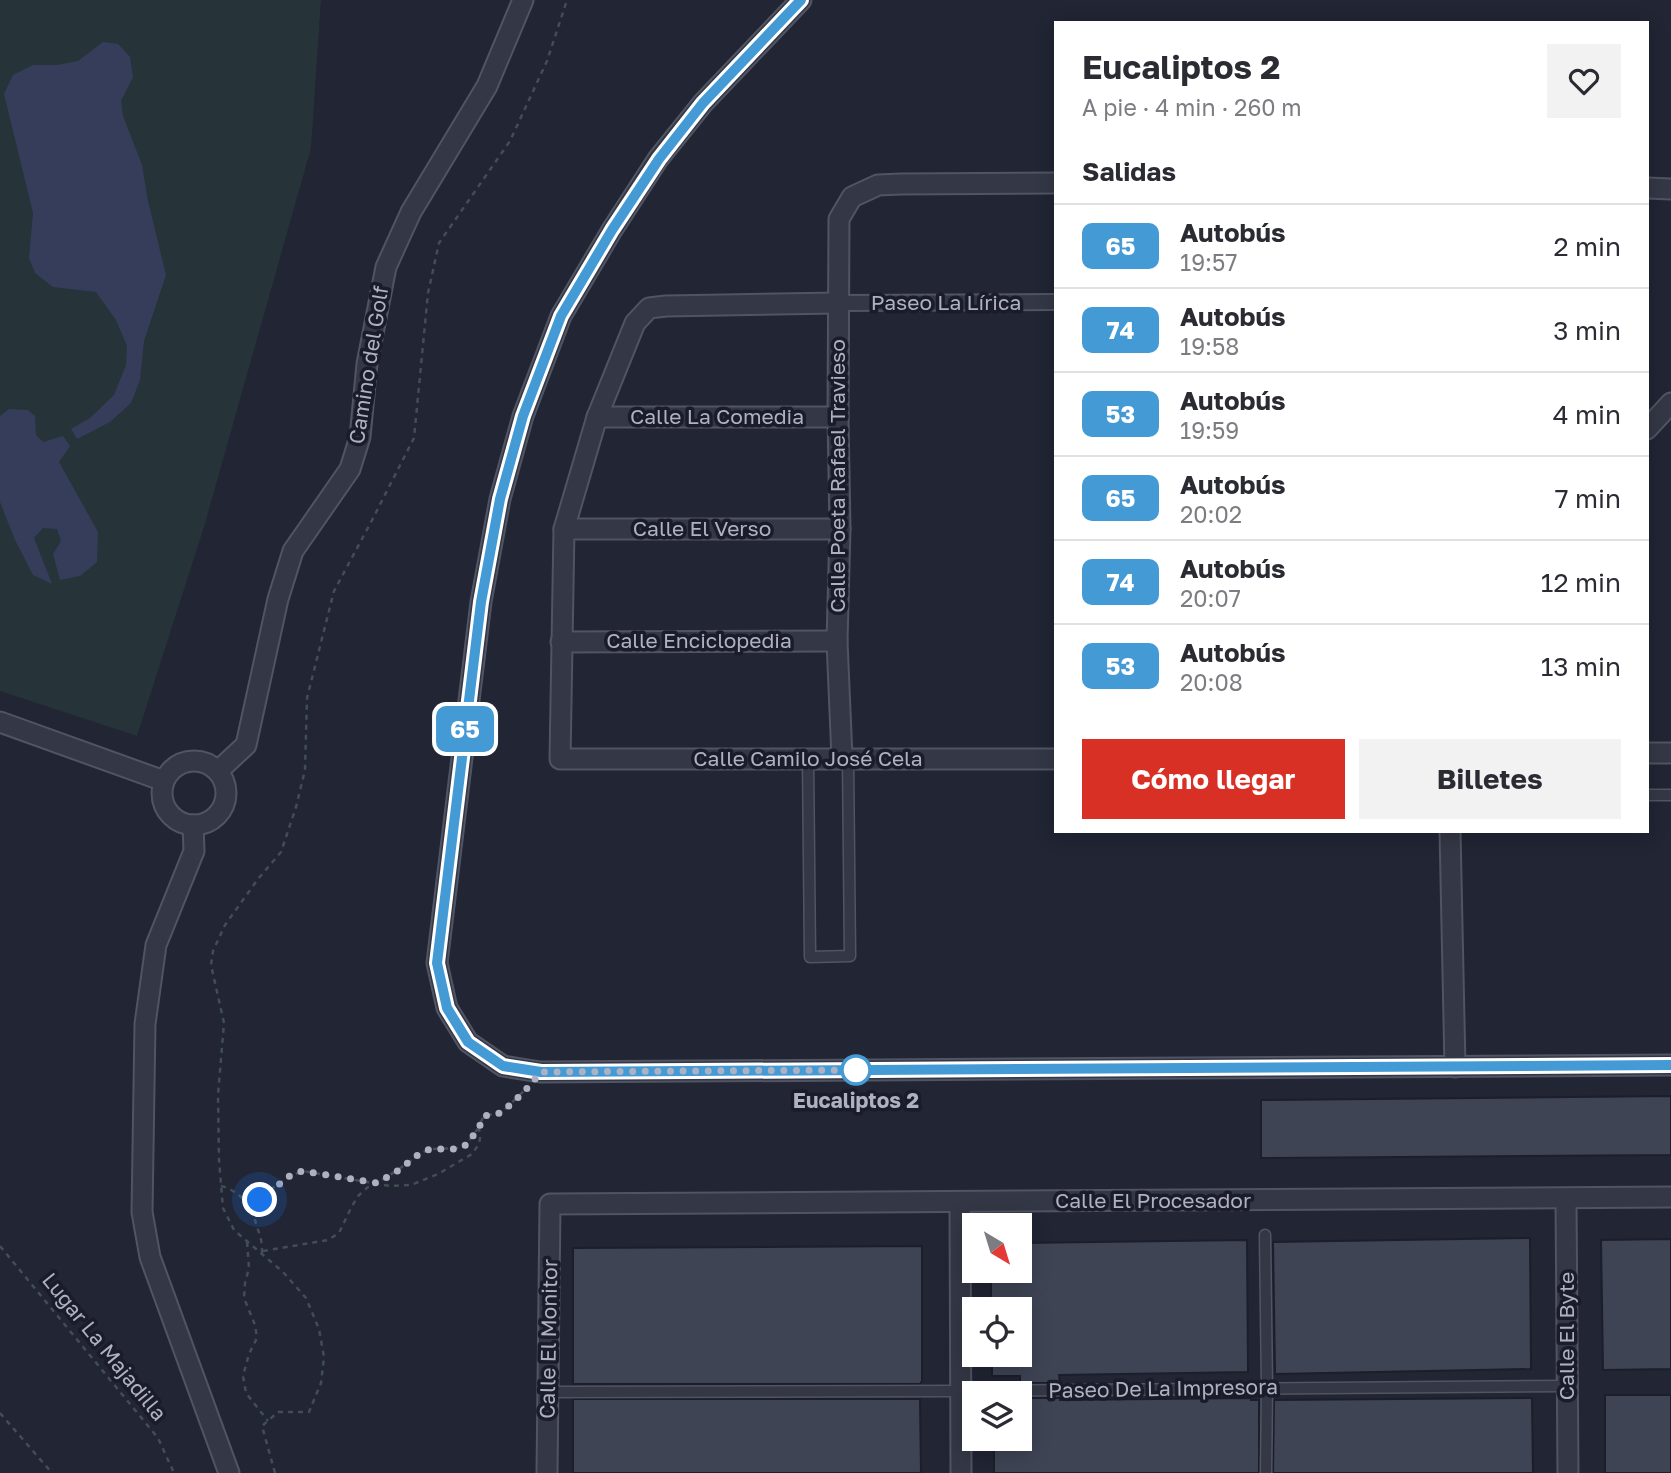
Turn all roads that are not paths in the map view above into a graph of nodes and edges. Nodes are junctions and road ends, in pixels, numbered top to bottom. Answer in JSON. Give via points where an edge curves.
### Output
{"nodes":[{"id":1,"x":523,"y":0,"type":"edge"},
{"id":2,"x":801,"y":0,"type":"edge"},
{"id":3,"x":1054,"y":183,"type":"edge"},
{"id":4,"x":1649,"y":188,"type":"edge"},
{"id":5,"x":1671,"y":189,"type":"edge"},
{"id":6,"x":1054,"y":302,"type":"edge"},
{"id":7,"x":837,"y":303,"type":"junction"},
{"id":8,"x":1671,"y":403,"type":"edge"},
{"id":9,"x":597,"y":417,"type":"junction"},
{"id":10,"x":838,"y":417,"type":"junction"},
{"id":11,"x":1649,"y":427,"type":"edge"},
{"id":12,"x":564,"y":529,"type":"junction"},
{"id":13,"x":840,"y":529,"type":"junction"},
{"id":14,"x":837,"y":640,"type":"junction"},
{"id":15,"x":561,"y":642,"type":"junction"},
{"id":16,"x":0,"y":722,"type":"edge"},
{"id":17,"x":1649,"y":753,"type":"edge"},
{"id":18,"x":1671,"y":753,"type":"edge"},
{"id":19,"x":808,"y":758,"type":"junction"},
{"id":20,"x":845,"y":758,"type":"junction"},
{"id":21,"x":1054,"y":759,"type":"edge"},
{"id":22,"x":218,"y":771,"type":"junction"},
{"id":23,"x":164,"y":780,"type":"junction"},
{"id":24,"x":1649,"y":795,"type":"edge"},
{"id":25,"x":1671,"y":795,"type":"edge"},
{"id":26,"x":193,"y":825,"type":"junction"},
{"id":27,"x":1450,"y":833,"type":"edge"},
{"id":28,"x":1671,"y":1065,"type":"edge"},
{"id":29,"x":1455,"y":1067,"type":"junction"},
{"id":30,"x":1671,"y":1197,"type":"edge"},
{"id":31,"x":1566,"y":1199,"type":"junction"},
{"id":32,"x":960,"y":1202,"type":"junction"},
{"id":33,"x":550,"y":1204,"type":"joint"},
{"id":34,"x":1265,"y":1235,"type":"dead end"},
{"id":35,"x":1567,"y":1386,"type":"junction"},
{"id":36,"x":1267,"y":1388,"type":"junction"},
{"id":37,"x":960,"y":1391,"type":"junction"},
{"id":38,"x":548,"y":1392,"type":"junction"},
{"id":39,"x":229,"y":1473,"type":"edge"},
{"id":40,"x":547,"y":1473,"type":"edge"},
{"id":41,"x":961,"y":1473,"type":"edge"},
{"id":42,"x":1266,"y":1473,"type":"edge"},
{"id":43,"x":1568,"y":1473,"type":"edge"}],
"edges":[{"from":1,"to":22,"type":"street","name":"Camino del Golf","via":[[487,86],[411,212],[386,267],[367,364],[360,437],[350,469],[293,551],[246,745]]},
{"from":2,"to":29,"type":"street","via":[[703,103],[659,159],[561,316],[523,416],[500,499],[481,602],[437,963],[447,1008],[468,1042],[503,1066],[541,1072]]},
{"from":3,"to":7,"type":"street","name":"Calle Poeta Rafael Travieso","via":[[878,185],[852,197],[839,219]]},
{"from":4,"to":5,"type":"street"},
{"from":6,"to":7,"type":"street","name":"Paseo La Lírica"},
{"from":7,"to":9,"type":"street","via":[[649,308],[635,323]]},
{"from":7,"to":10,"type":"street","name":"Calle Poeta Rafael Travieso"},
{"from":8,"to":11,"type":"street"},
{"from":9,"to":10,"type":"street","name":"Calle La Comedia"},
{"from":9,"to":12,"type":"street"},
{"from":10,"to":13,"type":"street","name":"Calle Poeta Rafael Travieso"},
{"from":12,"to":13,"type":"street","name":"Calle El Verso"},
{"from":12,"to":15,"type":"street"},
{"from":13,"to":14,"type":"street","name":"Calle Poeta Rafael Travieso"},
{"from":14,"to":15,"type":"street","name":"Calle Enciclopedia"},
{"from":14,"to":20,"type":"street","name":"Calle Poeta Rafael Travieso"},
{"from":15,"to":19,"type":"street","name":"Calle Camilo José Cela","via":[[560,759]]},
{"from":16,"to":23,"type":"street"},
{"from":17,"to":18,"type":"street"},
{"from":19,"to":20,"type":"street","name":"Calle Camilo José Cela"},
{"from":19,"to":20,"type":"lane","via":[[810,957],[850,957]]},
{"from":20,"to":21,"type":"street","name":"Calle Camilo José Cela"},
{"from":22,"to":23,"type":"street","via":[[208,763],[182,762]]},
{"from":22,"to":26,"type":"street","via":[[227,790],[226,801],[214,819]]},
{"from":23,"to":26,"type":"street","via":[[161,793],[171,816]]},
{"from":24,"to":25,"type":"lane"},
{"from":26,"to":39,"type":"street","via":[[194,851],[156,944],[145,1024],[142,1212],[150,1257]]},
{"from":27,"to":29,"type":"street"},
{"from":28,"to":29,"type":"street"},
{"from":30,"to":31,"type":"street","name":"Calle El Procesador"},
{"from":31,"to":32,"type":"street","name":"Calle El Procesador"},
{"from":31,"to":35,"type":"street","name":"Calle El Byte"},
{"from":32,"to":33,"type":"street","name":"Calle El Procesador"},
{"from":32,"to":37,"type":"street"},
{"from":33,"to":38,"type":"street","name":"Calle El Monitor"},
{"from":34,"to":36,"type":"lane"},
{"from":35,"to":36,"type":"lane","name":"Paseo De La Impresora"},
{"from":35,"to":43,"type":"street","name":"Calle El Byte"},
{"from":36,"to":37,"type":"lane","name":"Paseo De La Impresora"},
{"from":36,"to":42,"type":"lane"},
{"from":37,"to":38,"type":"lane","name":"Paseo De La Impresora"},
{"from":37,"to":41,"type":"street"},
{"from":38,"to":40,"type":"street","name":"Calle El Monitor"}]}
